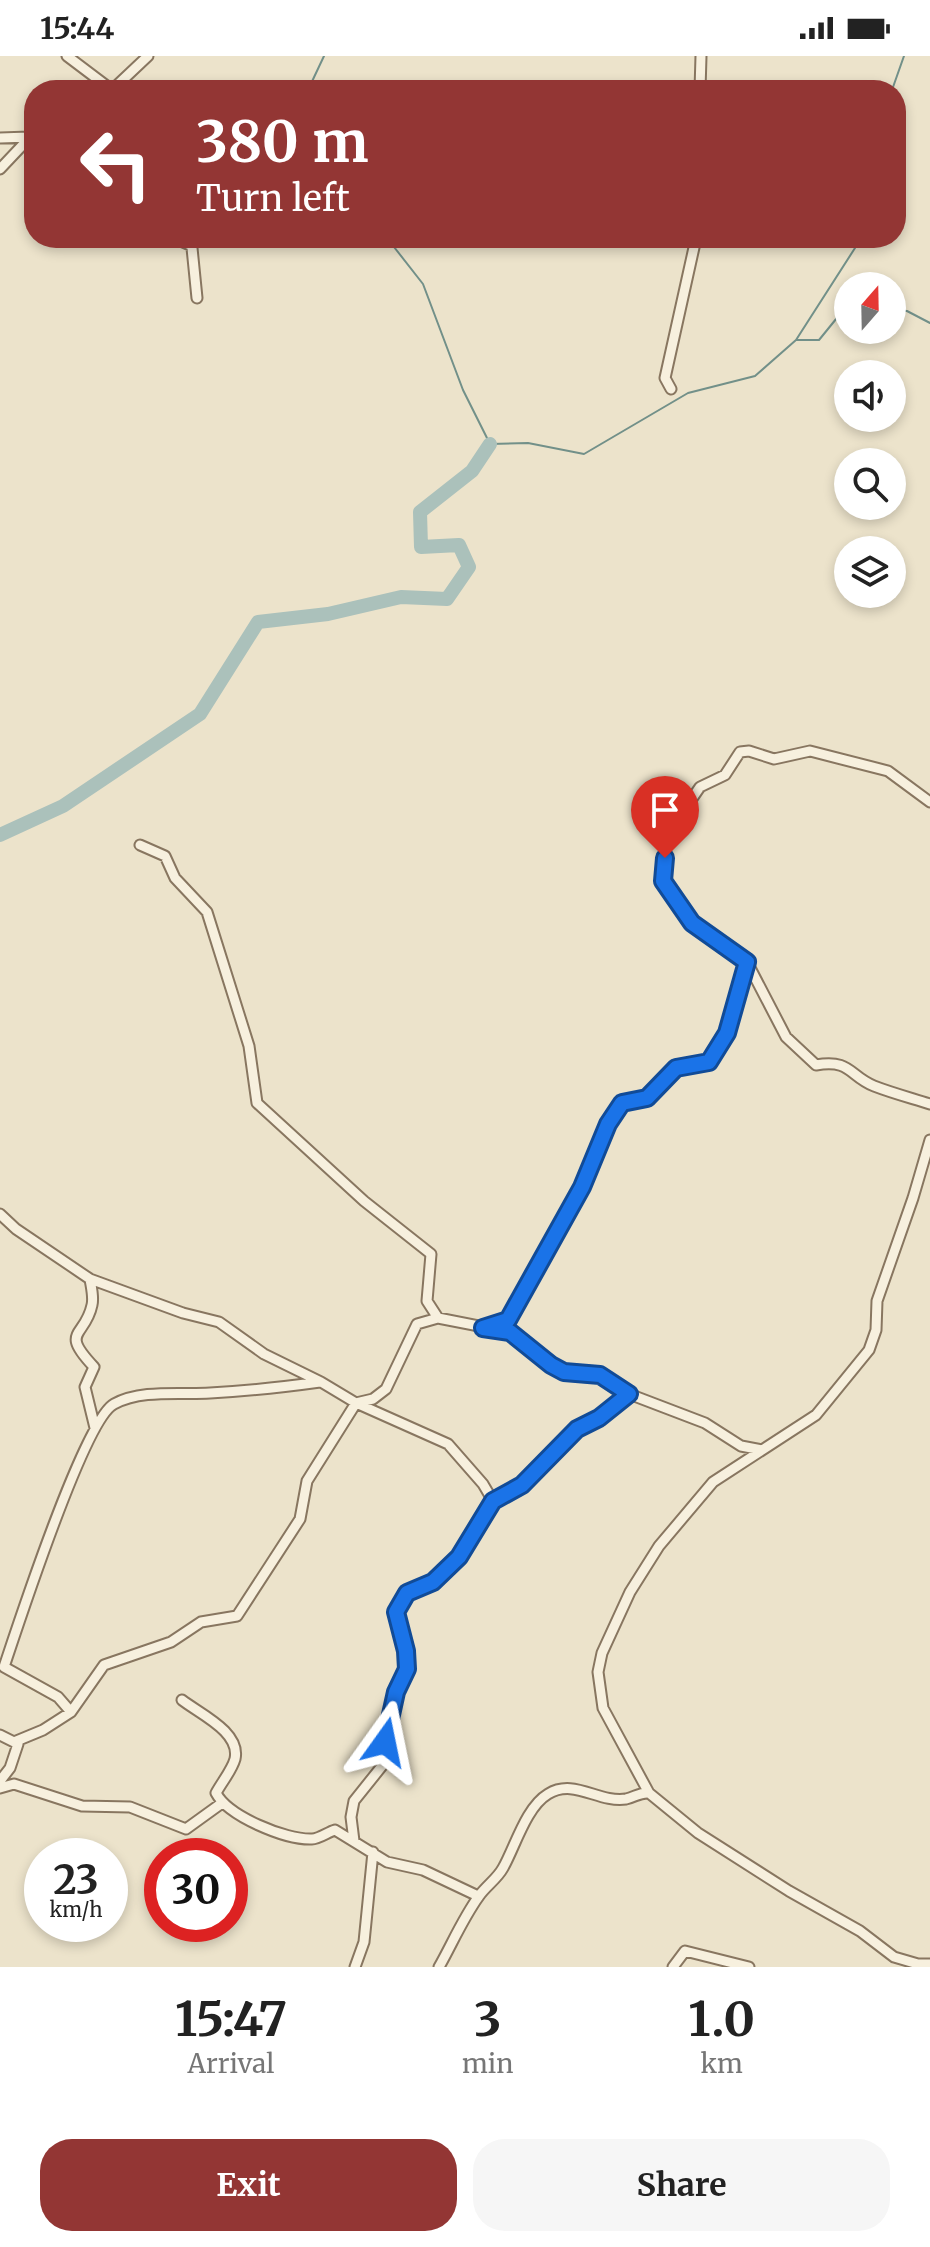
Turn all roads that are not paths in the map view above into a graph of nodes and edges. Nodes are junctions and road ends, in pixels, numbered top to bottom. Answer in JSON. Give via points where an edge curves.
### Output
{"nodes":[{"id":1,"x":67,"y":56,"type":"edge"},
{"id":2,"x":148,"y":56,"type":"edge"},
{"id":3,"x":701,"y":56,"type":"edge"},
{"id":4,"x":99,"y":80,"type":"edge"},
{"id":5,"x":123,"y":80,"type":"edge"},
{"id":6,"x":700,"y":80,"type":"edge"},
{"id":7,"x":24,"y":136,"type":"edge"},
{"id":8,"x":0,"y":138,"type":"edge"},
{"id":9,"x":24,"y":144,"type":"edge"},
{"id":10,"x":0,"y":169,"type":"edge"},
{"id":11,"x":193,"y":248,"type":"edge"},
{"id":12,"x":694,"y":248,"type":"edge"},
{"id":13,"x":197,"y":298,"type":"dead end"},
{"id":14,"x":671,"y":389,"type":"dead end"},
{"id":15,"x":930,"y":802,"type":"edge"},
{"id":16,"x":140,"y":845,"type":"dead end"},
{"id":17,"x":747,"y":962,"type":"junction"},
{"id":18,"x":930,"y":1104,"type":"edge"},
{"id":19,"x":930,"y":1140,"type":"edge"},
{"id":20,"x":0,"y":1214,"type":"edge"},
{"id":21,"x":90,"y":1279,"type":"junction"},
{"id":22,"x":438,"y":1318,"type":"junction"},
{"id":23,"x":483,"y":1328,"type":"junction"},
{"id":24,"x":321,"y":1382,"type":"junction"},
{"id":25,"x":629,"y":1394,"type":"junction"},
{"id":26,"x":356,"y":1403,"type":"junction"},
{"id":27,"x":95,"y":1428,"type":"junction"},
{"id":28,"x":762,"y":1450,"type":"junction"},
{"id":29,"x":493,"y":1501,"type":"junction"},
{"id":30,"x":182,"y":1700,"type":"dead end"},
{"id":31,"x":71,"y":1712,"type":"junction"},
{"id":32,"x":0,"y":1735,"type":"edge"},
{"id":33,"x":14,"y":1742,"type":"junction"},
{"id":34,"x":0,"y":1781,"type":"edge"},
{"id":35,"x":0,"y":1788,"type":"edge"},
{"id":36,"x":649,"y":1793,"type":"junction"},
{"id":37,"x":222,"y":1803,"type":"junction"},
{"id":38,"x":354,"y":1841,"type":"junction"},
{"id":39,"x":373,"y":1852,"type":"junction"},
{"id":40,"x":478,"y":1896,"type":"junction"},
{"id":41,"x":930,"y":1964,"type":"edge"},
{"id":42,"x":916,"y":1965,"type":"edge"},
{"id":43,"x":355,"y":1967,"type":"edge"},
{"id":44,"x":439,"y":1967,"type":"edge"},
{"id":45,"x":673,"y":1967,"type":"edge"},
{"id":46,"x":749,"y":1967,"type":"edge"}],
"edges":[{"from":1,"to":4,"type":"street"},
{"from":2,"to":5,"type":"street"},
{"from":3,"to":6,"type":"street"},
{"from":7,"to":8,"type":"street"},
{"from":9,"to":10,"type":"street"},
{"from":11,"to":13,"type":"street"},
{"from":12,"to":14,"type":"street","via":[[665,378]]},
{"from":15,"to":17,"type":"street","via":[[888,771],[810,751],[774,759],[740,752],[725,775],[700,787],[667,835],[663,881],[692,923]]},
{"from":16,"to":22,"type":"street","via":[[165,856],[175,878],[207,912],[249,1046],[257,1103],[431,1254],[427,1301]]},
{"from":17,"to":18,"type":"street","via":[[786,1037],[816,1065],[831,1062],[853,1070],[870,1085]]},
{"from":17,"to":23,"type":"street","via":[[727,1033],[709,1062],[676,1068],[647,1098],[622,1103],[508,1320]]},
{"from":19,"to":28,"type":"street","via":[[877,1301],[869,1350],[816,1415]]},
{"from":20,"to":21,"type":"street"},
{"from":21,"to":24,"type":"street","via":[[219,1322],[264,1354]]},
{"from":21,"to":27,"type":"street","via":[[93,1304],[76,1337],[78,1350],[94,1367],[85,1387]]},
{"from":22,"to":23,"type":"street"},
{"from":22,"to":26,"type":"street","via":[[417,1324],[386,1389]]},
{"from":23,"to":25,"type":"street","via":[[510,1332],[564,1372],[600,1375]]},
{"from":24,"to":26,"type":"street"},
{"from":24,"to":27,"type":"street","via":[[137,1395],[111,1405]]},
{"from":25,"to":28,"type":"street","via":[[705,1423],[741,1446]]},
{"from":25,"to":29,"type":"street","via":[[577,1429],[522,1485]]},
{"from":26,"to":29,"type":"street","via":[[448,1444]]},
{"from":26,"to":31,"type":"street","via":[[307,1481],[300,1519],[237,1616],[201,1622],[171,1642],[104,1665]]},
{"from":27,"to":31,"type":"street","via":[[48,1540],[4,1667],[58,1697]]},
{"from":28,"to":36,"type":"street","via":[[713,1482],[659,1546],[602,1653],[598,1672],[603,1708]]},
{"from":29,"to":38,"type":"street","via":[[459,1557],[433,1582],[407,1593],[396,1612],[407,1669],[396,1692],[382,1766],[354,1801]]},
{"from":30,"to":37,"type":"street","via":[[231,1737],[236,1749],[216,1793]]},
{"from":31,"to":33,"type":"street"},
{"from":32,"to":33,"type":"street"},
{"from":33,"to":34,"type":"street","via":[[18,1749]]},
{"from":35,"to":37,"type":"street","via":[[14,1784],[82,1806],[130,1807],[186,1829]]},
{"from":36,"to":40,"type":"street","via":[[624,1799],[572,1787],[549,1793],[517,1837],[502,1870]]},
{"from":36,"to":42,"type":"street","via":[[698,1833],[894,1957]]},
{"from":37,"to":38,"type":"street","via":[[280,1833],[314,1840],[335,1830]]},
{"from":38,"to":39,"type":"street"},
{"from":39,"to":40,"type":"street"},
{"from":39,"to":43,"type":"street","via":[[364,1942]]},
{"from":40,"to":44,"type":"street"},
{"from":41,"to":42,"type":"street"},
{"from":45,"to":46,"type":"street","via":[[685,1951]]}]}
